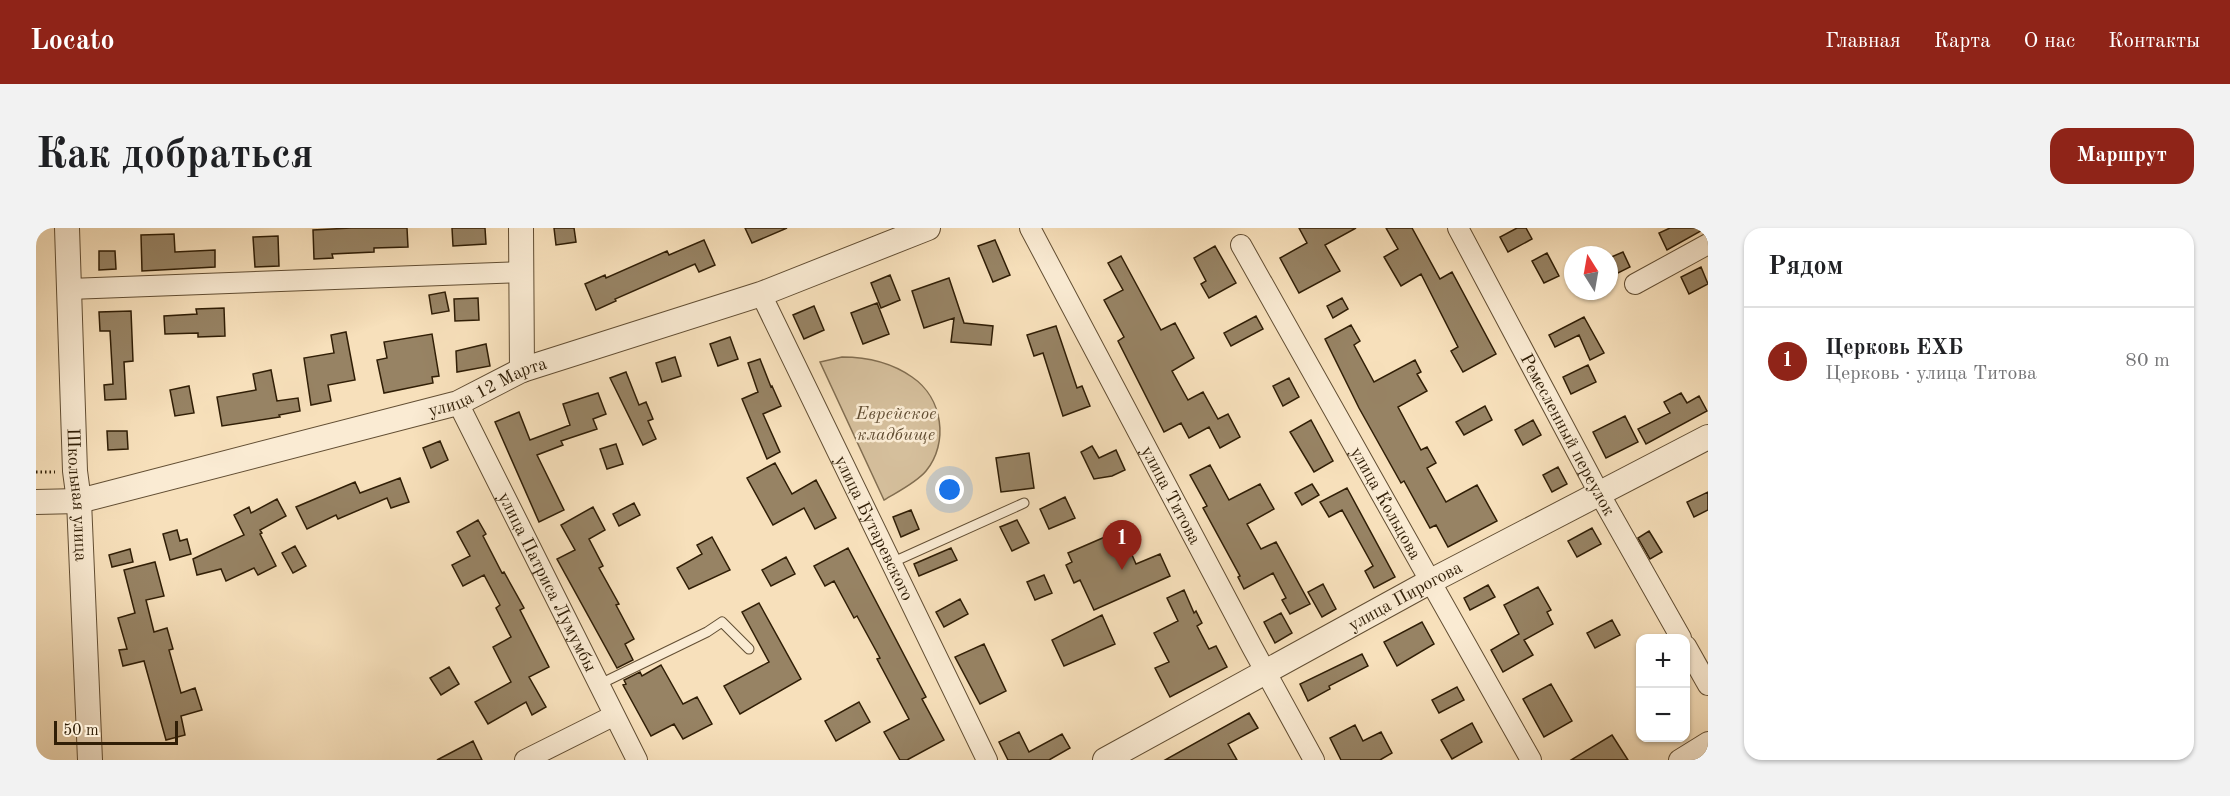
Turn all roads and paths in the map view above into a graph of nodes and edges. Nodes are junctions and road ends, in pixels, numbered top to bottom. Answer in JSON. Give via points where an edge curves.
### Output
{"nodes":[{"id":1,"x":67,"y":228,"type":"edge"},
{"id":2,"x":521,"y":228,"type":"edge"},
{"id":3,"x":928,"y":228,"type":"edge"},
{"id":4,"x":1030,"y":228,"type":"edge"},
{"id":5,"x":1458,"y":228,"type":"edge"},
{"id":6,"x":1708,"y":244,"type":"edge"},
{"id":7,"x":1241,"y":245,"type":"dead end"},
{"id":8,"x":521,"y":272,"type":"junction"},
{"id":9,"x":1635,"y":284,"type":"dead end"},
{"id":10,"x":69,"y":289,"type":"junction"},
{"id":11,"x":761,"y":294,"type":"junction"},
{"id":12,"x":522,"y":370,"type":"junction"},
{"id":13,"x":458,"y":404,"type":"junction"},
{"id":14,"x":1708,"y":437,"type":"edge"},
{"id":15,"x":1599,"y":494,"type":"junction"},
{"id":16,"x":79,"y":501,"type":"junction"},
{"id":17,"x":36,"y":502,"type":"edge"},
{"id":18,"x":1024,"y":503,"type":"dead end"},
{"id":19,"x":891,"y":562,"type":"junction"},
{"id":20,"x":1431,"y":581,"type":"junction"},
{"id":21,"x":1679,"y":634,"type":"edge"},
{"id":22,"x":749,"y":650,"type":"dead end"},
{"id":23,"x":1690,"y":652,"type":"edge"},
{"id":24,"x":1266,"y":671,"type":"junction"},
{"id":25,"x":598,"y":685,"type":"junction"},
{"id":26,"x":1708,"y":685,"type":"edge"},
{"id":27,"x":613,"y":716,"type":"junction"},
{"id":28,"x":1708,"y":742,"type":"edge"},
{"id":29,"x":90,"y":760,"type":"edge"},
{"id":30,"x":525,"y":760,"type":"edge"},
{"id":31,"x":637,"y":760,"type":"edge"},
{"id":32,"x":987,"y":760,"type":"edge"},
{"id":33,"x":1105,"y":760,"type":"edge"},
{"id":34,"x":1314,"y":760,"type":"edge"},
{"id":35,"x":1531,"y":760,"type":"edge"},
{"id":36,"x":1678,"y":760,"type":"edge"}],
"edges":[{"from":1,"to":10,"type":"street","name":"Школьная улица"},
{"from":2,"to":8,"type":"street"},
{"from":3,"to":11,"type":"street","name":"улица 12 Марта"},
{"from":4,"to":24,"type":"street","name":"улица Титова"},
{"from":5,"to":15,"type":"street","name":"Ремесленный переулок"},
{"from":6,"to":9,"type":"street"},
{"from":7,"to":20,"type":"street","name":"улица Кольцова"},
{"from":8,"to":10,"type":"street"},
{"from":8,"to":12,"type":"street"},
{"from":10,"to":16,"type":"street","name":"Школьная улица"},
{"from":11,"to":12,"type":"street","name":"улица 12 Марта"},
{"from":11,"to":19,"type":"street","name":"улица Бутаревского"},
{"from":12,"to":13,"type":"street","name":"улица 12 Марта"},
{"from":13,"to":16,"type":"street","name":"улица 12 Марта"},
{"from":13,"to":25,"type":"street","name":"улица Патриса Лумумбы"},
{"from":14,"to":15,"type":"street","name":"улица Пирогова"},
{"from":15,"to":20,"type":"street","name":"улица Пирогова"},
{"from":15,"to":21,"type":"street","name":"Ремесленный переулок"},
{"from":16,"to":17,"type":"street","name":"улица 12 Марта"},
{"from":16,"to":29,"type":"street","name":"Школьная улица"},
{"from":18,"to":19,"type":"lane"},
{"from":19,"to":32,"type":"street","name":"улица Бутаревского"},
{"from":20,"to":24,"type":"street","name":"улица Пирогова"},
{"from":20,"to":35,"type":"street","name":"улица Кольцова"},
{"from":22,"to":25,"type":"lane","via":[[722,622]]},
{"from":23,"to":26,"type":"street"},
{"from":24,"to":33,"type":"street","name":"улица Пирогова"},
{"from":24,"to":34,"type":"street","name":"улица Титова"},
{"from":25,"to":27,"type":"street","name":"улица Патриса Лумумбы"},
{"from":27,"to":30,"type":"street"},
{"from":27,"to":31,"type":"street","name":"улица Патриса Лумумбы"},
{"from":28,"to":36,"type":"street"}]}
